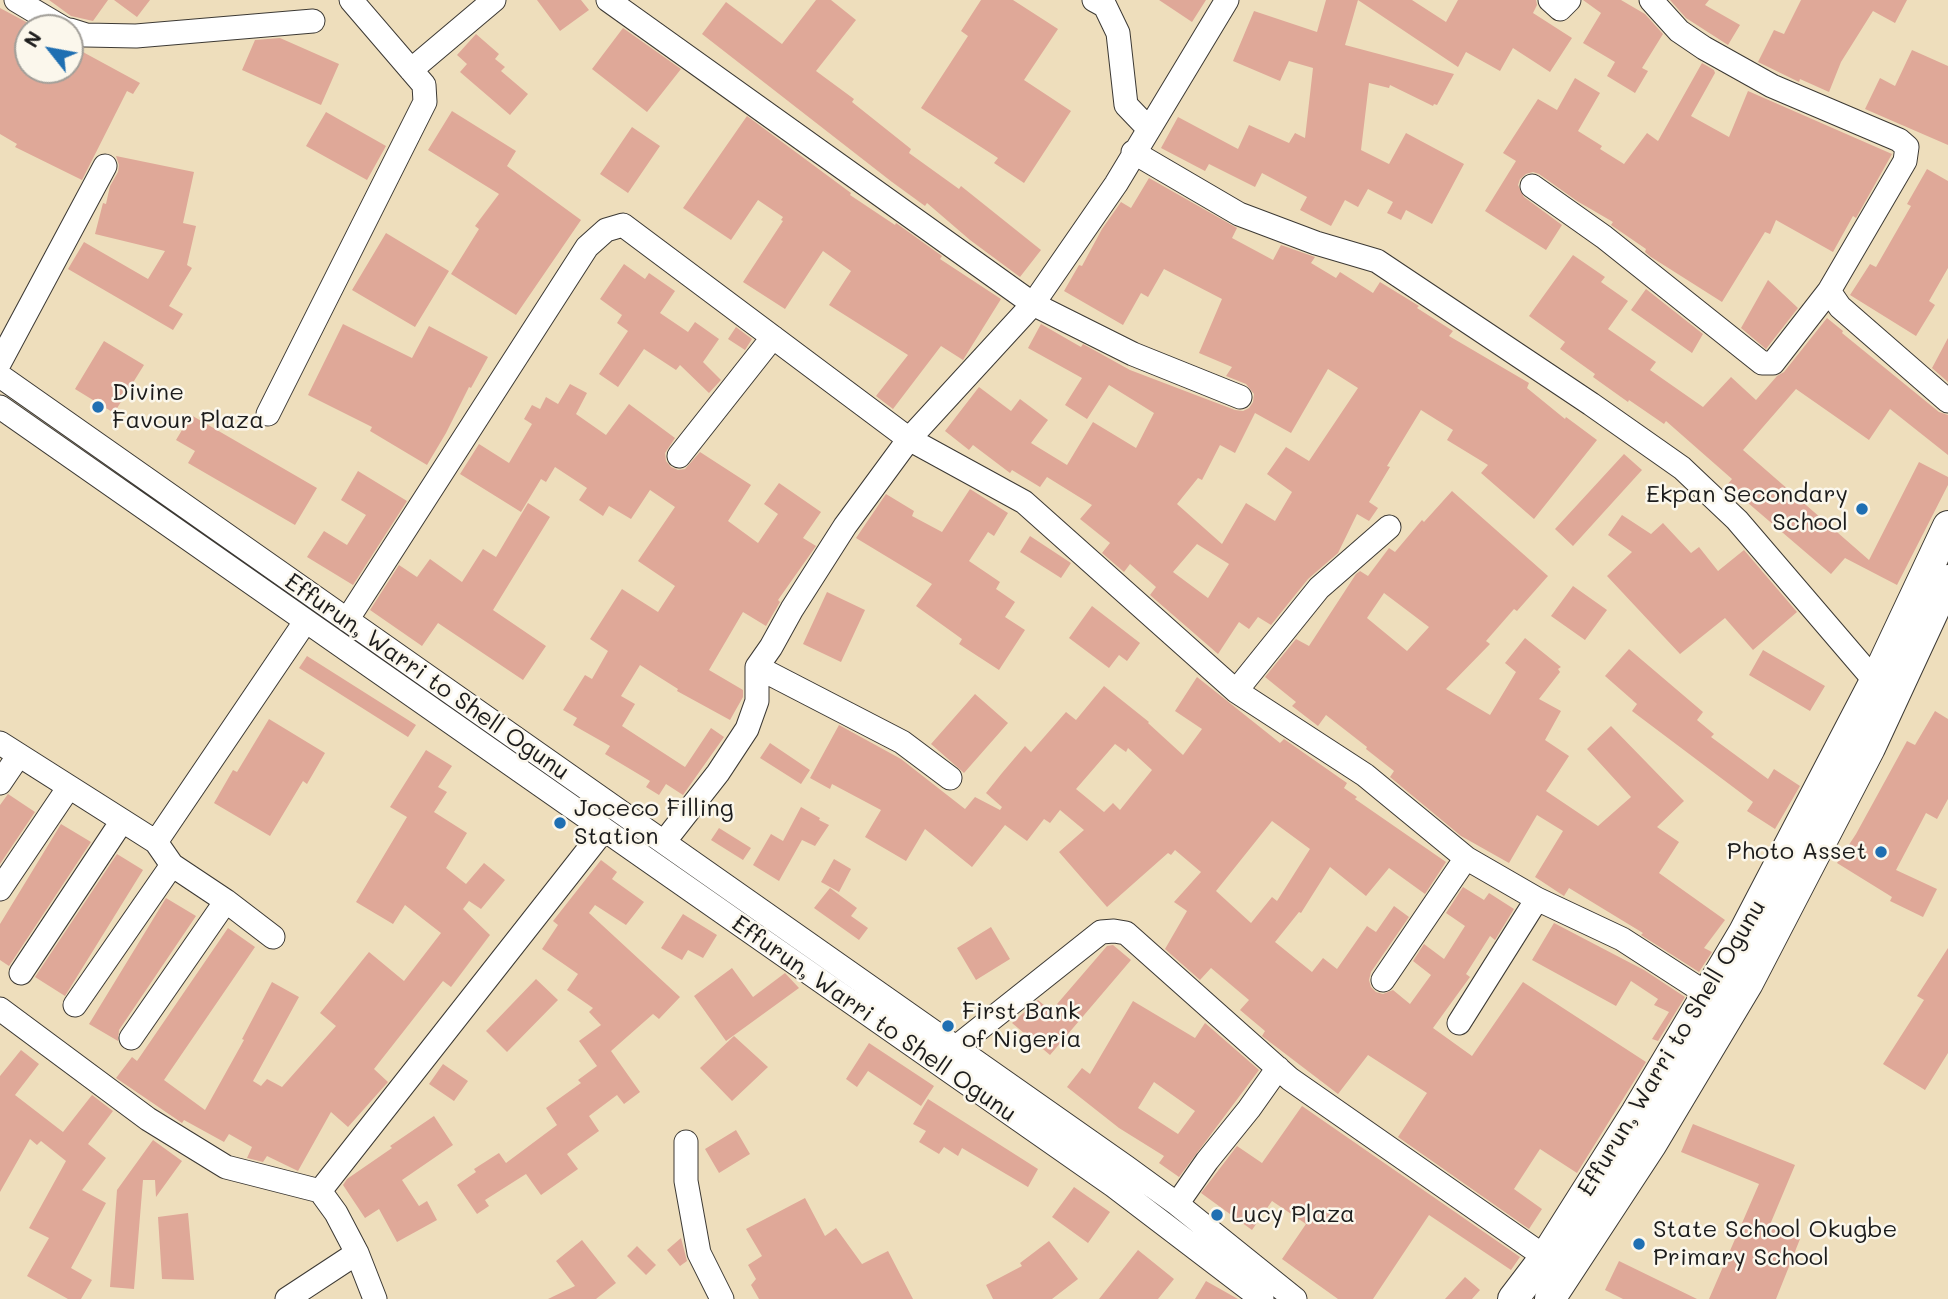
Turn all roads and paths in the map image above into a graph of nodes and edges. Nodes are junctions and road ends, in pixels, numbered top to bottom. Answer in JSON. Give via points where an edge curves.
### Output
{"nodes":[{"id":1,"x":16,"y":0,"type":"edge"},
{"id":2,"x":351,"y":0,"type":"edge"},
{"id":3,"x":494,"y":0,"type":"edge"},
{"id":4,"x":608,"y":0,"type":"edge"},
{"id":5,"x":1094,"y":0,"type":"edge"},
{"id":6,"x":1227,"y":0,"type":"edge"},
{"id":7,"x":1550,"y":0,"type":"edge"},
{"id":8,"x":1569,"y":0,"type":"edge"},
{"id":9,"x":1651,"y":0,"type":"edge"},
{"id":10,"x":40,"y":14,"type":"edge"},
{"id":11,"x":313,"y":21,"type":"dead end"},
{"id":12,"x":84,"y":34,"type":"edge"},
{"id":13,"x":411,"y":70,"type":"junction"},
{"id":14,"x":1148,"y":128,"type":"junction"},
{"id":15,"x":1133,"y":152,"type":"junction"},
{"id":16,"x":106,"y":166,"type":"dead end"},
{"id":17,"x":1532,"y":186,"type":"dead end"},
{"id":18,"x":1829,"y":291,"type":"junction"},
{"id":19,"x":1033,"y":304,"type":"junction"},
{"id":20,"x":773,"y":337,"type":"junction"},
{"id":21,"x":0,"y":362,"type":"edge"},
{"id":22,"x":0,"y":376,"type":"edge"},
{"id":23,"x":1240,"y":397,"type":"dead end"},
{"id":24,"x":1948,"y":401,"type":"edge"},
{"id":25,"x":0,"y":407,"type":"edge"},
{"id":26,"x":268,"y":414,"type":"dead end"},
{"id":27,"x":908,"y":439,"type":"junction"},
{"id":28,"x":679,"y":456,"type":"dead end"},
{"id":29,"x":1948,"y":526,"type":"edge"},
{"id":30,"x":1389,"y":527,"type":"dead end"},
{"id":31,"x":1948,"y":580,"type":"edge"},
{"id":32,"x":347,"y":620,"type":"junction"},
{"id":33,"x":305,"y":622,"type":"junction"},
{"id":34,"x":757,"y":667,"type":"junction"},
{"id":35,"x":1875,"y":681,"type":"junction"},
{"id":36,"x":1236,"y":691,"type":"junction"},
{"id":37,"x":10,"y":749,"type":"edge"},
{"id":38,"x":950,"y":778,"type":"dead end"},
{"id":39,"x":0,"y":783,"type":"edge"},
{"id":40,"x":69,"y":787,"type":"junction"},
{"id":41,"x":122,"y":821,"type":"junction"},
{"id":42,"x":603,"y":831,"type":"junction"},
{"id":43,"x":156,"y":842,"type":"junction"},
{"id":44,"x":664,"y":842,"type":"junction"},
{"id":45,"x":1466,"y":858,"type":"junction"},
{"id":46,"x":172,"y":865,"type":"junction"},
{"id":47,"x":0,"y":889,"type":"edge"},
{"id":48,"x":1537,"y":899,"type":"junction"},
{"id":49,"x":226,"y":901,"type":"junction"},
{"id":50,"x":273,"y":937,"type":"dead end"},
{"id":51,"x":21,"y":973,"type":"dead end"},
{"id":52,"x":1383,"y":980,"type":"dead end"},
{"id":53,"x":1707,"y":994,"type":"junction"},
{"id":54,"x":75,"y":1005,"type":"dead end"},
{"id":55,"x":0,"y":1009,"type":"edge"},
{"id":56,"x":1459,"y":1023,"type":"dead end"},
{"id":57,"x":131,"y":1038,"type":"dead end"},
{"id":58,"x":955,"y":1048,"type":"junction"},
{"id":59,"x":1278,"y":1068,"type":"junction"},
{"id":60,"x":686,"y":1142,"type":"dead end"},
{"id":61,"x":320,"y":1191,"type":"junction"},
{"id":62,"x":1177,"y":1204,"type":"junction"},
{"id":63,"x":357,"y":1253,"type":"junction"},
{"id":64,"x":1545,"y":1257,"type":"junction"},
{"id":65,"x":287,"y":1299,"type":"edge"},
{"id":66,"x":376,"y":1299,"type":"edge"},
{"id":67,"x":722,"y":1299,"type":"edge"},
{"id":68,"x":1262,"y":1299,"type":"edge"},
{"id":69,"x":1296,"y":1299,"type":"edge"},
{"id":70,"x":1513,"y":1299,"type":"edge"},
{"id":71,"x":1550,"y":1299,"type":"edge"}],
"edges":[{"from":1,"to":10,"type":"street"},
{"from":2,"to":13,"type":"street"},
{"from":3,"to":13,"type":"street"},
{"from":4,"to":19,"type":"street"},
{"from":5,"to":14,"type":"street","via":[[1105,6],[1118,33],[1126,105]]},
{"from":6,"to":14,"type":"street"},
{"from":7,"to":8,"type":"street","via":[[1560,9]]},
{"from":9,"to":18,"type":"street","via":[[1679,31],[1703,48],[1772,86],[1907,147],[1905,161]]},
{"from":11,"to":12,"type":"street","via":[[136,36]]},
{"from":13,"to":26,"type":"street","via":[[424,85],[425,102]]},
{"from":14,"to":15,"type":"street"},
{"from":15,"to":19,"type":"street"},
{"from":15,"to":35,"type":"street","via":[[1239,214],[1377,261],[1682,468],[1737,520]]},
{"from":16,"to":21,"type":"street"},
{"from":17,"to":18,"type":"street","via":[[1762,363],[1773,363]]},
{"from":18,"to":24,"type":"street","via":[[1840,307]]},
{"from":19,"to":23,"type":"street","via":[[1133,354]]},
{"from":19,"to":27,"type":"street"},
{"from":20,"to":27,"type":"street"},
{"from":20,"to":28,"type":"street"},
{"from":20,"to":32,"type":"street","via":[[623,225],[606,230],[587,247]]},
{"from":22,"to":32,"type":"street","name":"Effurun, Warri to Shell Ogunu"},
{"from":25,"to":33,"type":"street","name":"Effurun, Warri to Shell Ogunu"},
{"from":27,"to":34,"type":"street","via":[[845,526]]},
{"from":27,"to":36,"type":"street","via":[[1024,502]]},
{"from":29,"to":35,"type":"main road","name":"Effurun, Warri to Shell Ogunu"},
{"from":30,"to":36,"type":"street","via":[[1320,588]]},
{"from":31,"to":71,"type":"main road","name":"Effurun, Warri to Shell Ogunu","via":[[1870,748],[1748,983],[1651,1145]]},
{"from":32,"to":44,"type":"street","name":"Effurun, Warri to Shell Ogunu"},
{"from":33,"to":42,"type":"street","name":"Effurun, Warri to Shell Ogunu"},
{"from":33,"to":43,"type":"street"},
{"from":34,"to":38,"type":"street","via":[[902,742]]},
{"from":34,"to":44,"type":"street","via":[[757,701],[747,729]]},
{"from":35,"to":53,"type":"main road","name":"Effurun, Warri to Shell Ogunu"},
{"from":36,"to":45,"type":"street","via":[[1365,775]]},
{"from":37,"to":39,"type":"street"},
{"from":37,"to":40,"type":"street"},
{"from":40,"to":41,"type":"street"},
{"from":40,"to":47,"type":"street"},
{"from":41,"to":43,"type":"street"},
{"from":41,"to":51,"type":"street"},
{"from":42,"to":61,"type":"street"},
{"from":42,"to":68,"type":"street","name":"Effurun, Warri to Shell Ogunu","via":[[1114,1186]]},
{"from":43,"to":46,"type":"street"},
{"from":44,"to":58,"type":"street","name":"Effurun, Warri to Shell Ogunu"},
{"from":45,"to":48,"type":"street"},
{"from":45,"to":52,"type":"street"},
{"from":46,"to":49,"type":"street"},
{"from":46,"to":54,"type":"street"},
{"from":48,"to":53,"type":"street","via":[[1622,939]]},
{"from":48,"to":56,"type":"street"},
{"from":49,"to":50,"type":"street"},
{"from":49,"to":57,"type":"street"},
{"from":53,"to":64,"type":"main road","name":"Effurun, Warri to Shell Ogunu"},
{"from":55,"to":61,"type":"street","via":[[148,1119],[226,1167]]},
{"from":58,"to":59,"type":"street","via":[[1101,932],[1114,930],[1126,933]]},
{"from":58,"to":62,"type":"street","name":"Effurun, Warri to Shell Ogunu"},
{"from":59,"to":62,"type":"street"},
{"from":59,"to":64,"type":"street"},
{"from":60,"to":67,"type":"street","via":[[686,1181],[699,1253]]},
{"from":61,"to":63,"type":"street"},
{"from":62,"to":69,"type":"street","name":"Effurun, Warri to Shell Ogunu"},
{"from":63,"to":65,"type":"street"},
{"from":63,"to":66,"type":"street"},
{"from":64,"to":70,"type":"main road","name":"Effurun, Warri to Shell Ogunu"}]}
